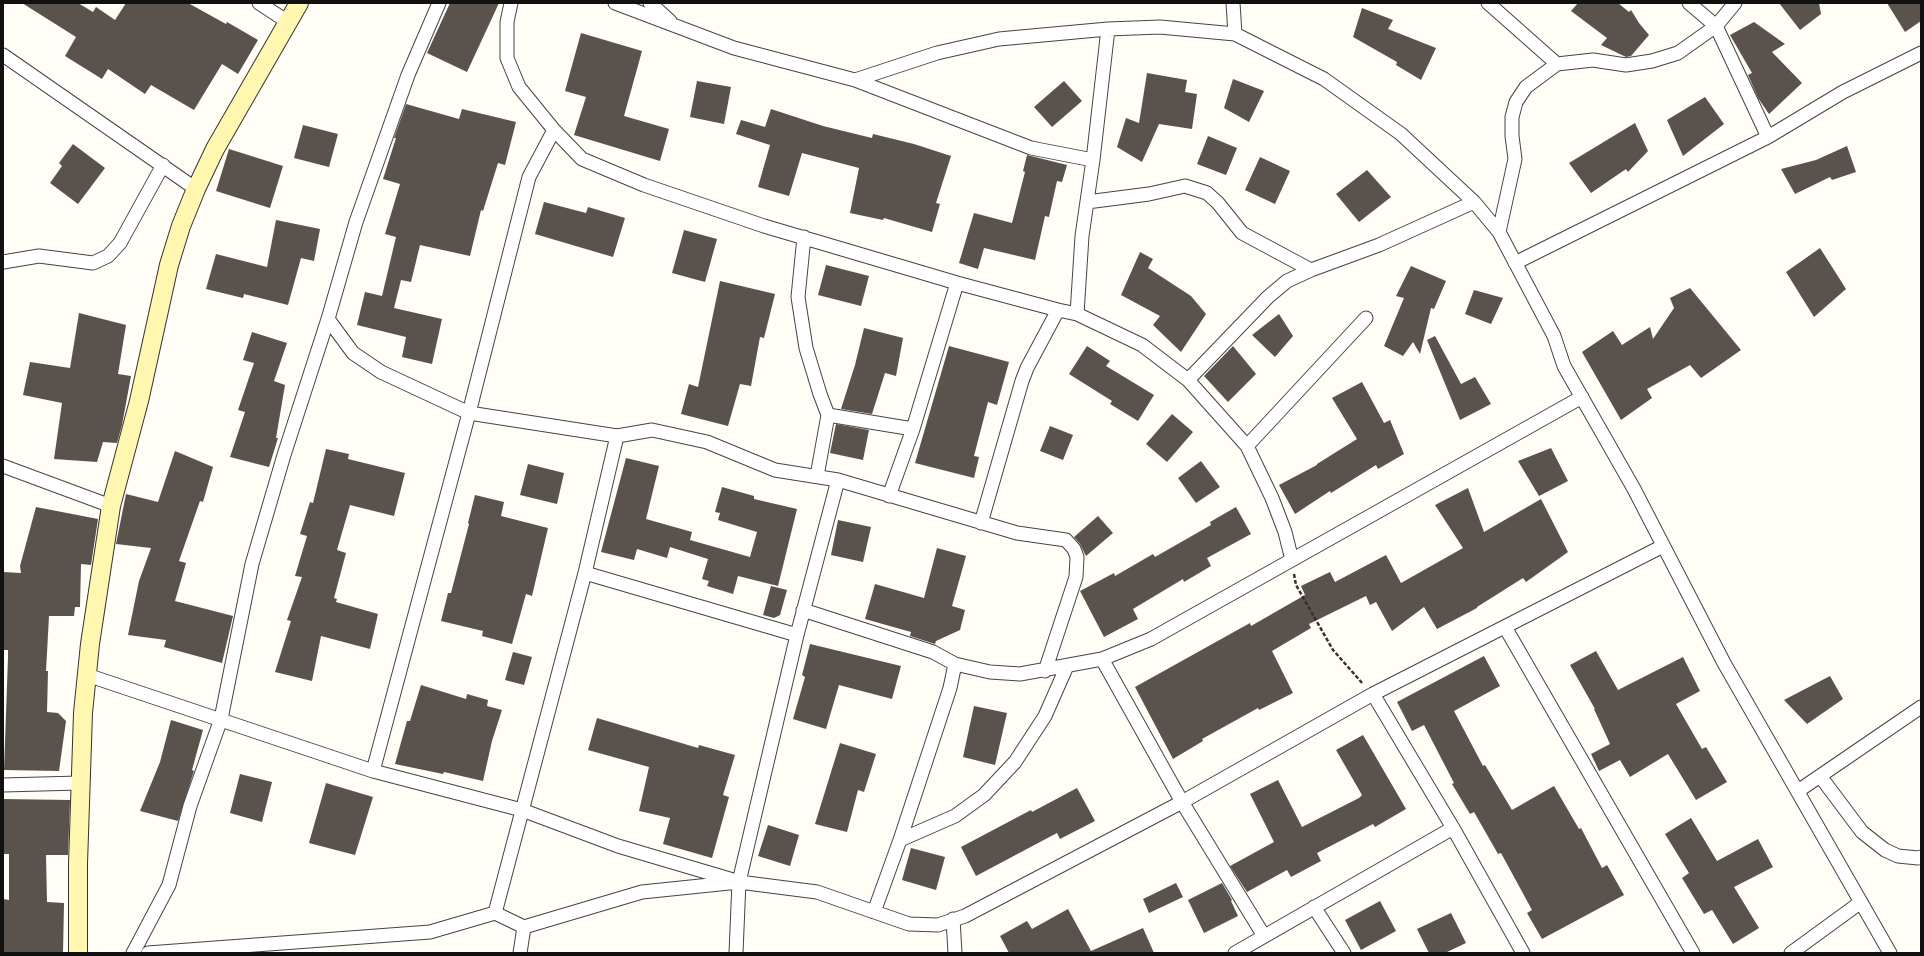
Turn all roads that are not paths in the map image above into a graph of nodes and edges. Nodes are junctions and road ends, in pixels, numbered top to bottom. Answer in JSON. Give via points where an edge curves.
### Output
{"nodes":[{"id":1,"x":259,"y":3,"type":"edge"},
{"id":2,"x":299,"y":3,"type":"edge"},
{"id":3,"x":439,"y":3,"type":"edge"},
{"id":4,"x":511,"y":3,"type":"edge"},
{"id":5,"x":615,"y":3,"type":"edge"},
{"id":6,"x":650,"y":3,"type":"edge"},
{"id":7,"x":1233,"y":3,"type":"edge"},
{"id":8,"x":1488,"y":3,"type":"edge"},
{"id":9,"x":1688,"y":3,"type":"edge"},
{"id":10,"x":1735,"y":3,"type":"edge"},
{"id":11,"x":288,"y":22,"type":"junction"},
{"id":12,"x":676,"y":26,"type":"junction"},
{"id":13,"x":1716,"y":26,"type":"junction"},
{"id":14,"x":1108,"y":29,"type":"junction"},
{"id":15,"x":1235,"y":34,"type":"junction"},
{"id":16,"x":1921,"y":53,"type":"edge"},
{"id":17,"x":3,"y":55,"type":"edge"},
{"id":18,"x":1557,"y":64,"type":"junction"},
{"id":19,"x":855,"y":80,"type":"junction"},
{"id":20,"x":554,"y":130,"type":"junction"},
{"id":21,"x":1768,"y":137,"type":"junction"},
{"id":22,"x":1093,"y":160,"type":"junction"},
{"id":23,"x":163,"y":165,"type":"junction"},
{"id":24,"x":196,"y":189,"type":"junction"},
{"id":25,"x":1087,"y":202,"type":"junction"},
{"id":26,"x":1474,"y":202,"type":"junction"},
{"id":27,"x":1499,"y":232,"type":"junction"},
{"id":28,"x":804,"y":237,"type":"junction"},
{"id":29,"x":3,"y":262,"type":"edge"},
{"id":30,"x":1516,"y":263,"type":"junction"},
{"id":31,"x":1311,"y":270,"type":"junction"},
{"id":32,"x":957,"y":283,"type":"junction"},
{"id":33,"x":1058,"y":310,"type":"junction"},
{"id":34,"x":1077,"y":314,"type":"junction"},
{"id":35,"x":1366,"y":318,"type":"dead end"},
{"id":36,"x":328,"y":319,"type":"junction"},
{"id":37,"x":1188,"y":380,"type":"junction"},
{"id":38,"x":1582,"y":398,"type":"junction"},
{"id":39,"x":469,"y":414,"type":"junction"},
{"id":40,"x":828,"y":415,"type":"junction"},
{"id":41,"x":913,"y":429,"type":"junction"},
{"id":42,"x":617,"y":436,"type":"junction"},
{"id":43,"x":1247,"y":446,"type":"junction"},
{"id":44,"x":3,"y":466,"type":"edge"},
{"id":45,"x":817,"y":476,"type":"junction"},
{"id":46,"x":838,"y":480,"type":"junction"},
{"id":47,"x":889,"y":496,"type":"junction"},
{"id":48,"x":111,"y":506,"type":"junction"},
{"id":49,"x":981,"y":523,"type":"junction"},
{"id":50,"x":1663,"y":546,"type":"junction"},
{"id":51,"x":1292,"y":560,"type":"junction"},
{"id":52,"x":585,"y":573,"type":"junction"},
{"id":53,"x":804,"y":610,"type":"junction"},
{"id":54,"x":1505,"y":627,"type":"junction"},
{"id":55,"x":797,"y":635,"type":"junction"},
{"id":56,"x":1102,"y":660,"type":"junction"},
{"id":57,"x":955,"y":664,"type":"junction"},
{"id":58,"x":1067,"y":666,"type":"junction"},
{"id":59,"x":1045,"y":671,"type":"junction"},
{"id":60,"x":87,"y":675,"type":"junction"},
{"id":61,"x":1373,"y":694,"type":"junction"},
{"id":62,"x":1921,"y":707,"type":"edge"},
{"id":63,"x":221,"y":719,"type":"junction"},
{"id":64,"x":373,"y":771,"type":"junction"},
{"id":65,"x":1820,"y":776,"type":"junction"},
{"id":66,"x":80,"y":783,"type":"junction"},
{"id":67,"x":3,"y":785,"type":"edge"},
{"id":68,"x":1798,"y":791,"type":"junction"},
{"id":69,"x":1182,"y":802,"type":"junction"},
{"id":70,"x":522,"y":810,"type":"junction"},
{"id":71,"x":1453,"y":828,"type":"junction"},
{"id":72,"x":900,"y":840,"type":"junction"},
{"id":73,"x":1921,"y":857,"type":"edge"},
{"id":74,"x":739,"y":882,"type":"junction"},
{"id":75,"x":1861,"y":902,"type":"junction"},
{"id":76,"x":1314,"y":907,"type":"junction"},
{"id":77,"x":874,"y":912,"type":"junction"},
{"id":78,"x":495,"y":913,"type":"junction"},
{"id":79,"x":953,"y":920,"type":"junction"},
{"id":80,"x":524,"y":927,"type":"junction"},
{"id":81,"x":1264,"y":936,"type":"junction"},
{"id":82,"x":78,"y":953,"type":"edge"},
{"id":83,"x":133,"y":953,"type":"edge"},
{"id":84,"x":148,"y":953,"type":"edge"},
{"id":85,"x":520,"y":953,"type":"edge"},
{"id":86,"x":736,"y":953,"type":"edge"},
{"id":87,"x":955,"y":953,"type":"edge"},
{"id":88,"x":1235,"y":953,"type":"edge"},
{"id":89,"x":1344,"y":953,"type":"edge"},
{"id":90,"x":1523,"y":953,"type":"edge"},
{"id":91,"x":1693,"y":953,"type":"edge"},
{"id":92,"x":1791,"y":953,"type":"edge"},
{"id":93,"x":1890,"y":953,"type":"edge"}],
"edges":[{"from":1,"to":11,"type":"street"},
{"from":2,"to":11,"type":"street"},
{"from":3,"to":36,"type":"street","via":[[408,75],[358,214]]},
{"from":4,"to":20,"type":"street","via":[[507,22],[507,58],[519,87]]},
{"from":5,"to":12,"type":"street"},
{"from":6,"to":12,"type":"street"},
{"from":7,"to":15,"type":"street"},
{"from":8,"to":18,"type":"street"},
{"from":9,"to":13,"type":"street"},
{"from":10,"to":13,"type":"street"},
{"from":11,"to":24,"type":"street","via":[[215,149]]},
{"from":12,"to":19,"type":"street","via":[[734,48]]},
{"from":13,"to":18,"type":"street","via":[[1678,53],[1652,61],[1626,65],[1593,60]]},
{"from":13,"to":21,"type":"street"},
{"from":14,"to":15,"type":"street","via":[[1160,27]]},
{"from":14,"to":19,"type":"street","via":[[999,39],[937,54]]},
{"from":14,"to":22,"type":"street"},
{"from":15,"to":26,"type":"street","via":[[1324,79],[1401,134]]},
{"from":16,"to":21,"type":"street","via":[[1843,92]]},
{"from":17,"to":23,"type":"street"},
{"from":18,"to":27,"type":"street","via":[[1526,87],[1516,102],[1512,117],[1515,159]]},
{"from":19,"to":22,"type":"street","via":[[1031,148]]},
{"from":20,"to":28,"type":"street","via":[[582,159],[644,185]]},
{"from":20,"to":39,"type":"street","via":[[529,177]]},
{"from":21,"to":30,"type":"street"},
{"from":22,"to":25,"type":"street"},
{"from":23,"to":24,"type":"street"},
{"from":23,"to":29,"type":"street","via":[[120,243],[108,256],[93,263],[39,256]]},
{"from":24,"to":48,"type":"street","via":[[169,265],[139,401]]},
{"from":25,"to":31,"type":"street","via":[[1149,194],[1185,186],[1206,192],[1242,233]]},
{"from":25,"to":34,"type":"street"},
{"from":26,"to":27,"type":"street"},
{"from":26,"to":31,"type":"street","via":[[1379,245]]},
{"from":27,"to":30,"type":"street"},
{"from":28,"to":32,"type":"street"},
{"from":28,"to":40,"type":"street","via":[[798,297],[806,348]]},
{"from":30,"to":38,"type":"street","via":[[1554,336],[1564,366]]},
{"from":31,"to":37,"type":"street","via":[[1287,281],[1268,297]]},
{"from":32,"to":33,"type":"street"},
{"from":32,"to":41,"type":"street"},
{"from":33,"to":34,"type":"street"},
{"from":33,"to":49,"type":"street","via":[[1022,381]]},
{"from":34,"to":37,"type":"street","via":[[1142,345]]},
{"from":35,"to":43,"type":"street"},
{"from":36,"to":39,"type":"street","via":[[353,353],[381,372]]},
{"from":36,"to":63,"type":"street","via":[[252,564]]},
{"from":37,"to":43,"type":"street"},
{"from":38,"to":50,"type":"street","via":[[1634,488]]},
{"from":38,"to":51,"type":"street"},
{"from":39,"to":42,"type":"street"},
{"from":39,"to":64,"type":"street"},
{"from":40,"to":41,"type":"street"},
{"from":40,"to":45,"type":"street"},
{"from":41,"to":47,"type":"street"},
{"from":42,"to":45,"type":"street","via":[[652,430],[707,442],[775,470]]},
{"from":42,"to":52,"type":"street"},
{"from":43,"to":51,"type":"street","via":[[1272,498]]},
{"from":44,"to":48,"type":"street"},
{"from":45,"to":46,"type":"street"},
{"from":46,"to":47,"type":"street"},
{"from":46,"to":53,"type":"street"},
{"from":47,"to":49,"type":"street"},
{"from":48,"to":60,"type":"street","via":[[98,582]]},
{"from":49,"to":59,"type":"street","via":[[1017,533],[1066,540],[1074,549],[1077,557],[1076,577]]},
{"from":50,"to":54,"type":"street"},
{"from":50,"to":68,"type":"street","via":[[1724,663]]},
{"from":51,"to":56,"type":"street","via":[[1150,639]]},
{"from":52,"to":55,"type":"street"},
{"from":52,"to":70,"type":"street"},
{"from":53,"to":55,"type":"street"},
{"from":53,"to":57,"type":"street","via":[[933,652]]},
{"from":54,"to":61,"type":"street"},
{"from":54,"to":91,"type":"street"},
{"from":55,"to":74,"type":"street"},
{"from":56,"to":58,"type":"street"},
{"from":56,"to":69,"type":"street"},
{"from":57,"to":59,"type":"street","via":[[990,672],[1020,674]]},
{"from":57,"to":72,"type":"street","via":[[950,688]]},
{"from":58,"to":59,"type":"street"},
{"from":58,"to":72,"type":"street","via":[[1045,716],[1015,762],[984,795],[955,816]]},
{"from":60,"to":63,"type":"street"},
{"from":60,"to":66,"type":"street"},
{"from":61,"to":69,"type":"street"},
{"from":61,"to":71,"type":"street"},
{"from":62,"to":65,"type":"street"},
{"from":63,"to":64,"type":"street"},
{"from":63,"to":83,"type":"street","via":[[190,806],[169,885]]},
{"from":64,"to":70,"type":"street"},
{"from":65,"to":68,"type":"street"},
{"from":65,"to":73,"type":"street","via":[[1862,832],[1898,856]]},
{"from":66,"to":67,"type":"street"},
{"from":66,"to":82,"type":"street"},
{"from":68,"to":75,"type":"street"},
{"from":69,"to":79,"type":"street"},
{"from":69,"to":81,"type":"street"},
{"from":70,"to":74,"type":"street","via":[[618,846]]},
{"from":70,"to":78,"type":"street"},
{"from":71,"to":76,"type":"street"},
{"from":71,"to":90,"type":"street"},
{"from":72,"to":77,"type":"street"},
{"from":74,"to":77,"type":"street","via":[[817,892]]},
{"from":74,"to":80,"type":"street","via":[[642,892]]},
{"from":74,"to":86,"type":"street"},
{"from":75,"to":92,"type":"street"},
{"from":75,"to":93,"type":"street"},
{"from":76,"to":81,"type":"street"},
{"from":76,"to":89,"type":"street"},
{"from":77,"to":79,"type":"street","via":[[909,924],[938,925]]},
{"from":78,"to":80,"type":"street"},
{"from":78,"to":84,"type":"street","via":[[430,932]]},
{"from":79,"to":87,"type":"street"},
{"from":80,"to":85,"type":"street"},
{"from":81,"to":88,"type":"street"}]}
